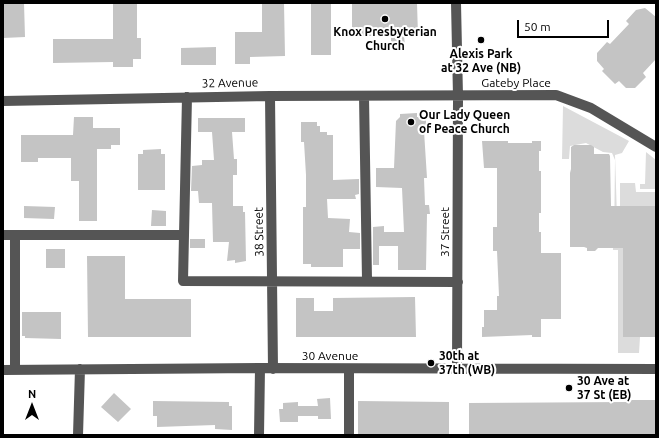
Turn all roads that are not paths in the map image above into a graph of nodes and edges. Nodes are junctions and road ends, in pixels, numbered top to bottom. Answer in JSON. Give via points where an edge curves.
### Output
{"nodes":[{"id":1,"x":456,"y":3,"type":"edge"},
{"id":2,"x":270,"y":96,"type":"junction"},
{"id":3,"x":364,"y":96,"type":"junction"},
{"id":4,"x":458,"y":96,"type":"junction"},
{"id":5,"x":187,"y":97,"type":"junction"},
{"id":6,"x":3,"y":101,"type":"edge"},
{"id":7,"x":656,"y":147,"type":"edge"},
{"id":8,"x":3,"y":235,"type":"edge"},
{"id":9,"x":15,"y":235,"type":"junction"},
{"id":10,"x":183,"y":235,"type":"junction"},
{"id":11,"x":367,"y":280,"type":"junction"},
{"id":12,"x":272,"y":281,"type":"junction"},
{"id":13,"x":458,"y":282,"type":"junction"},
{"id":14,"x":260,"y":368,"type":"junction"},
{"id":15,"x":80,"y":369,"type":"junction"},
{"id":16,"x":273,"y":369,"type":"junction"},
{"id":17,"x":349,"y":369,"type":"junction"},
{"id":18,"x":457,"y":369,"type":"junction"},
{"id":19,"x":656,"y":369,"type":"edge"},
{"id":20,"x":3,"y":370,"type":"edge"},
{"id":21,"x":15,"y":370,"type":"junction"},
{"id":22,"x":78,"y":435,"type":"edge"},
{"id":23,"x":259,"y":435,"type":"edge"},
{"id":24,"x":349,"y":435,"type":"edge"}],
"edges":[{"from":1,"to":4,"type":"street","name":"37 Street"},
{"from":2,"to":3,"type":"street","name":"32 Avenue"},
{"from":2,"to":5,"type":"street","name":"32 Avenue"},
{"from":2,"to":12,"type":"street","name":"38 Street"},
{"from":3,"to":4,"type":"street","name":"32 Avenue"},
{"from":3,"to":11,"type":"street"},
{"from":4,"to":7,"type":"street","name":"Gateby Place","via":[[556,95],[591,108]]},
{"from":4,"to":13,"type":"street","name":"37 Street"},
{"from":5,"to":6,"type":"street","name":"32 Avenue"},
{"from":5,"to":10,"type":"street"},
{"from":8,"to":9,"type":"street"},
{"from":9,"to":10,"type":"street"},
{"from":9,"to":21,"type":"street"},
{"from":10,"to":12,"type":"street","via":[[182,281]]},
{"from":11,"to":12,"type":"street"},
{"from":11,"to":13,"type":"street"},
{"from":12,"to":16,"type":"street","name":"38 Street"},
{"from":13,"to":18,"type":"street","name":"37 Street"},
{"from":14,"to":15,"type":"street","name":"30 Avenue"},
{"from":14,"to":16,"type":"street","name":"30 Avenue"},
{"from":14,"to":23,"type":"street"},
{"from":15,"to":21,"type":"street","name":"30 Avenue"},
{"from":15,"to":22,"type":"street"},
{"from":16,"to":17,"type":"street","name":"30 Avenue"},
{"from":17,"to":18,"type":"street","name":"30 Avenue"},
{"from":17,"to":24,"type":"street"},
{"from":18,"to":19,"type":"street","name":"30 Avenue"},
{"from":20,"to":21,"type":"street","name":"30 Avenue"}]}
